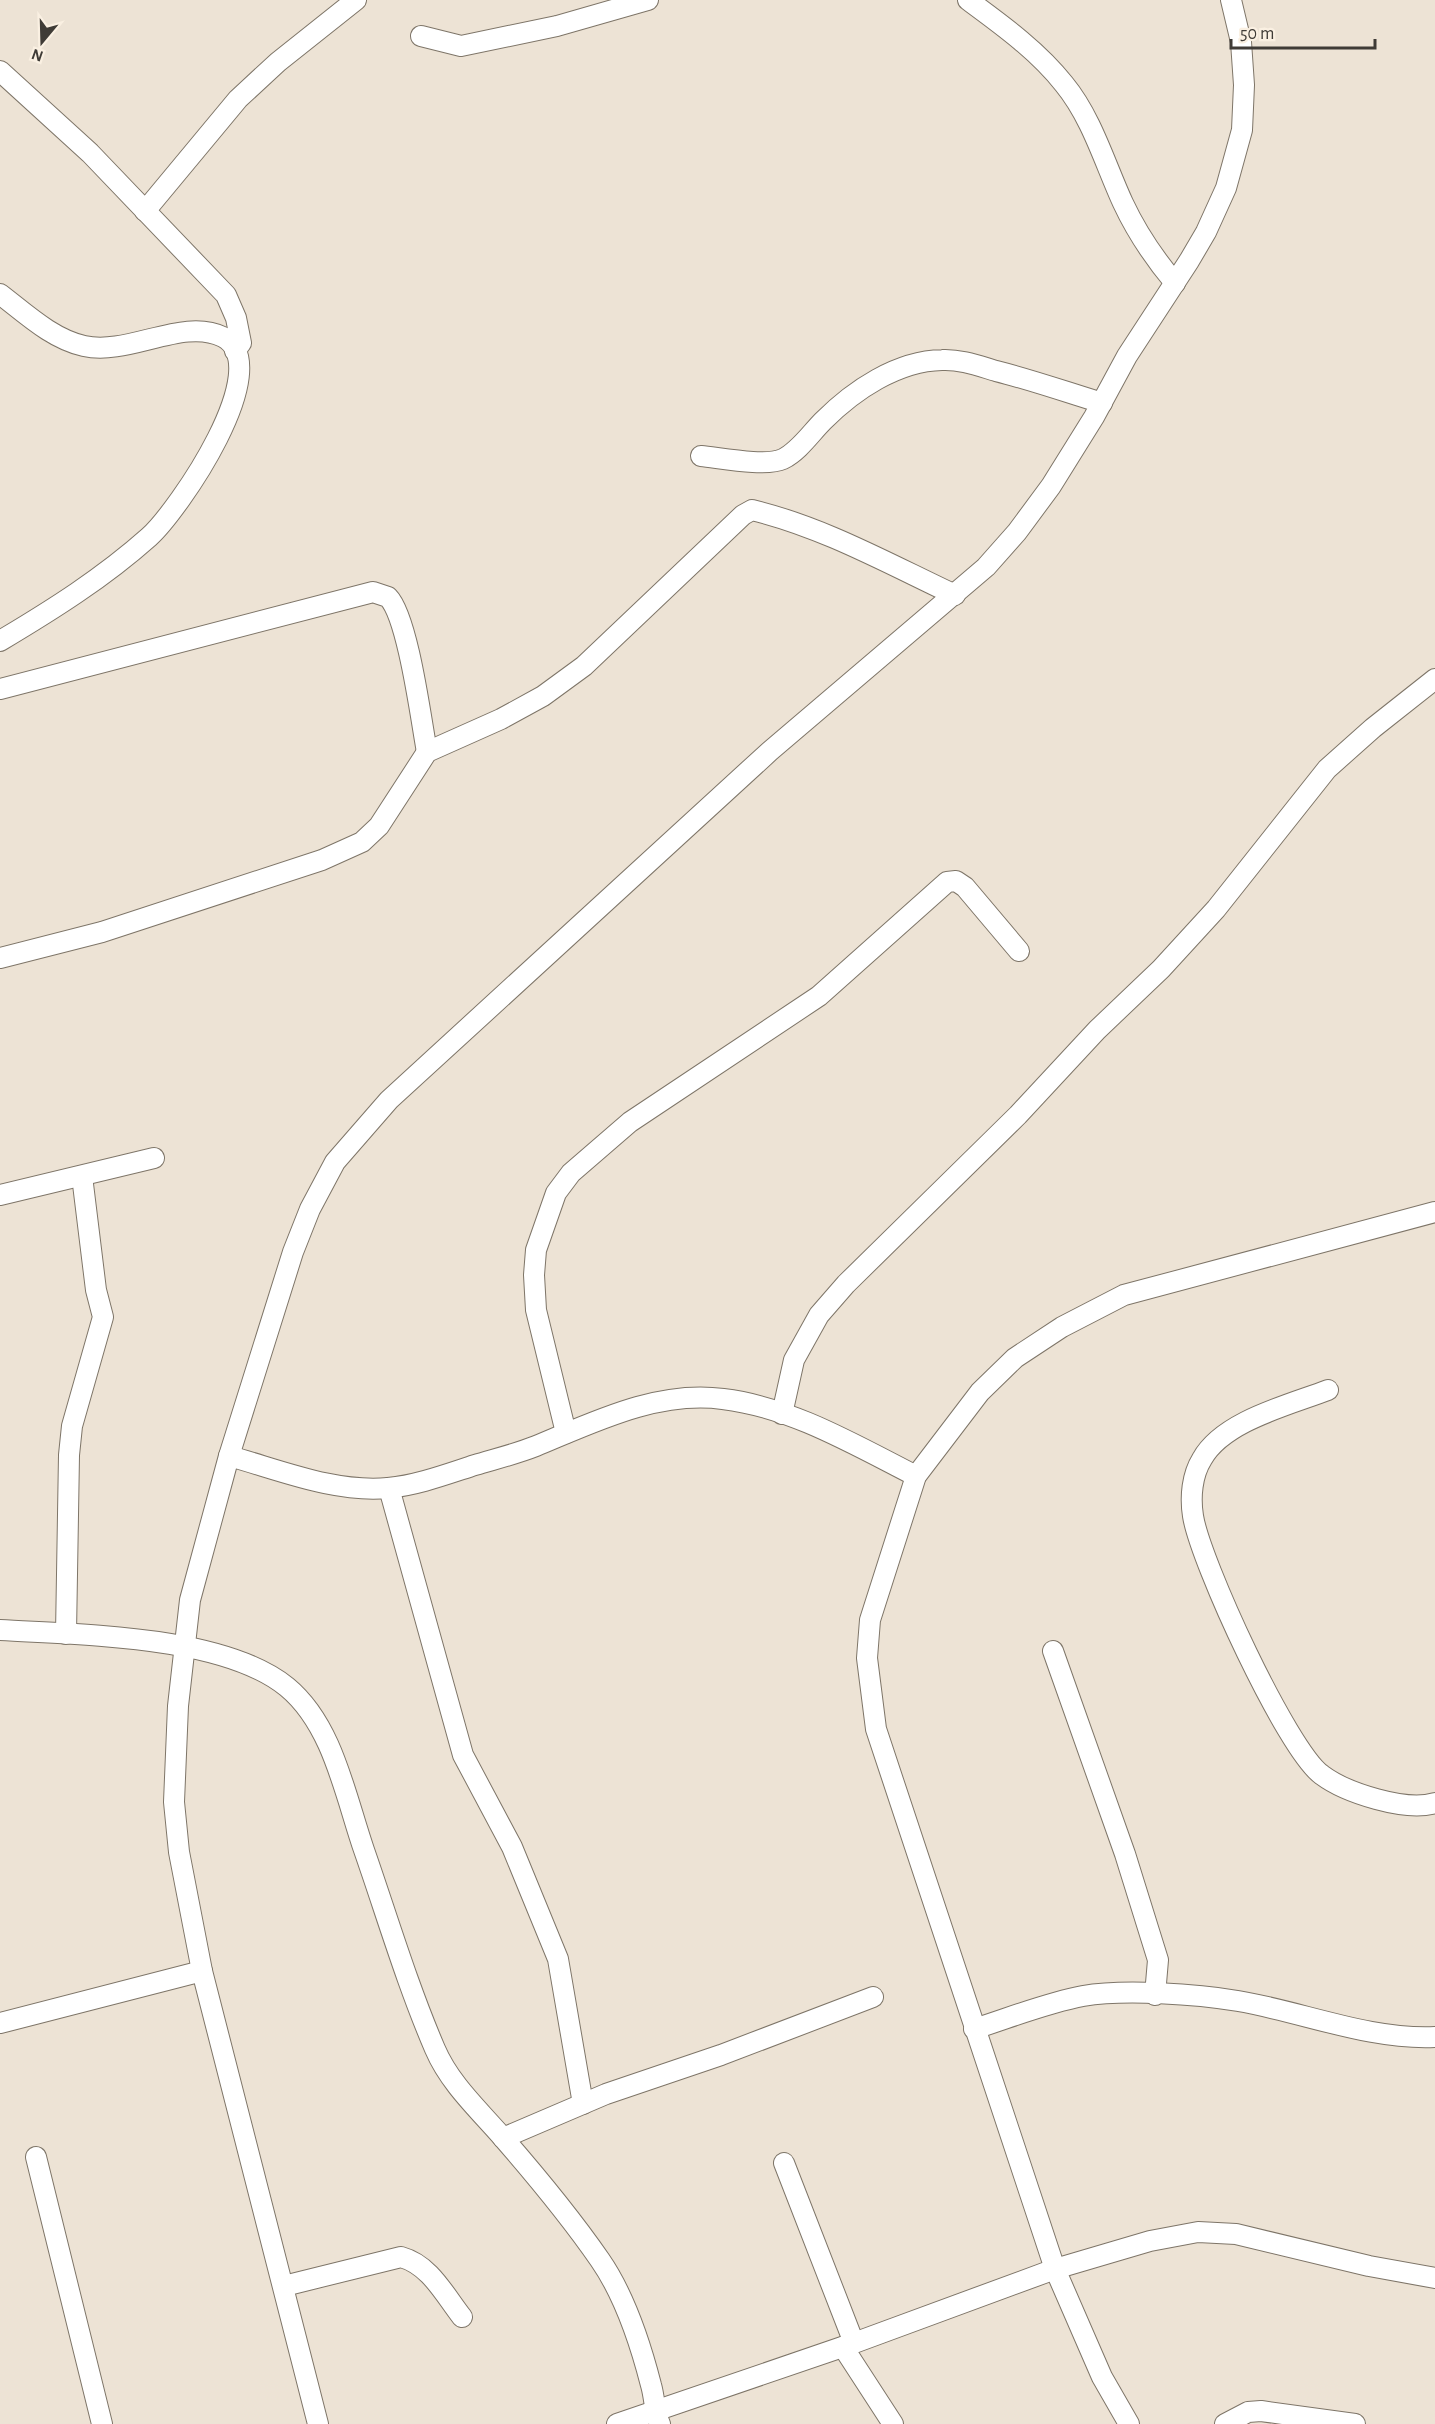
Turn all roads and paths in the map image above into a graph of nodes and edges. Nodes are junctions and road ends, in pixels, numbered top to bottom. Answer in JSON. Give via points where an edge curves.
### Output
{"nodes":[{"id":1,"x":356,"y":0,"type":"edge"},
{"id":2,"x":648,"y":0,"type":"edge"},
{"id":3,"x":968,"y":0,"type":"edge"},
{"id":4,"x":1231,"y":0,"type":"edge"},
{"id":5,"x":421,"y":36,"type":"dead end"},
{"id":6,"x":0,"y":71,"type":"edge"},
{"id":7,"x":145,"y":211,"type":"junction"},
{"id":8,"x":1175,"y":283,"type":"junction"},
{"id":9,"x":0,"y":294,"type":"edge"},
{"id":10,"x":235,"y":351,"type":"junction"},
{"id":11,"x":1101,"y":403,"type":"junction"},
{"id":12,"x":701,"y":456,"type":"dead end"},
{"id":13,"x":955,"y":595,"type":"junction"},
{"id":14,"x":0,"y":641,"type":"edge"},
{"id":15,"x":1435,"y":679,"type":"edge"},
{"id":16,"x":0,"y":689,"type":"edge"},
{"id":17,"x":427,"y":752,"type":"junction"},
{"id":18,"x":1019,"y":951,"type":"dead end"},
{"id":19,"x":0,"y":958,"type":"edge"},
{"id":20,"x":154,"y":1158,"type":"dead end"},
{"id":21,"x":82,"y":1176,"type":"junction"},
{"id":22,"x":0,"y":1195,"type":"edge"},
{"id":23,"x":1435,"y":1212,"type":"edge"},
{"id":24,"x":1328,"y":1390,"type":"dead end"},
{"id":25,"x":782,"y":1414,"type":"junction"},
{"id":26,"x":566,"y":1433,"type":"junction"},
{"id":27,"x":229,"y":1456,"type":"junction"},
{"id":28,"x":916,"y":1476,"type":"junction"},
{"id":29,"x":388,"y":1488,"type":"junction"},
{"id":30,"x":0,"y":1630,"type":"edge"},
{"id":31,"x":66,"y":1634,"type":"junction"},
{"id":32,"x":186,"y":1646,"type":"junction"},
{"id":33,"x":1053,"y":1651,"type":"dead end"},
{"id":34,"x":1435,"y":1803,"type":"edge"},
{"id":35,"x":202,"y":1971,"type":"junction"},
{"id":36,"x":1155,"y":1995,"type":"junction"},
{"id":37,"x":873,"y":1997,"type":"dead end"},
{"id":38,"x":0,"y":2023,"type":"edge"},
{"id":39,"x":974,"y":2029,"type":"junction"},
{"id":40,"x":1435,"y":2037,"type":"edge"},
{"id":41,"x":583,"y":2104,"type":"junction"},
{"id":42,"x":503,"y":2138,"type":"junction"},
{"id":43,"x":36,"y":2157,"type":"dead end"},
{"id":44,"x":784,"y":2163,"type":"dead end"},
{"id":45,"x":1055,"y":2269,"type":"junction"},
{"id":46,"x":1435,"y":2278,"type":"edge"},
{"id":47,"x":284,"y":2286,"type":"junction"},
{"id":48,"x":462,"y":2317,"type":"dead end"},
{"id":49,"x":848,"y":2345,"type":"junction"},
{"id":50,"x":657,"y":2417,"type":"edge"},
{"id":51,"x":102,"y":2424,"type":"edge"},
{"id":52,"x":318,"y":2424,"type":"edge"},
{"id":53,"x":617,"y":2424,"type":"edge"},
{"id":54,"x":893,"y":2424,"type":"edge"},
{"id":55,"x":1129,"y":2424,"type":"edge"},
{"id":56,"x":1225,"y":2424,"type":"edge"},
{"id":57,"x":1355,"y":2424,"type":"edge"}],
"edges":[{"from":1,"to":7,"type":"street","via":[[238,99]]},
{"from":2,"to":5,"type":"street","via":[[556,26],[461,46]]},
{"from":3,"to":8,"type":"street","via":[[1033,52],[1065,85],[1090,127],[1149,251]]},
{"from":4,"to":8,"type":"street","via":[[1244,85],[1242,130],[1227,188]]},
{"from":6,"to":7,"type":"street","via":[[90,153]]},
{"from":7,"to":10,"type":"street","via":[[226,295],[241,343]]},
{"from":8,"to":11,"type":"street"},
{"from":9,"to":10,"type":"street","via":[[64,340],[85,347],[112,348],[207,331],[225,338]]},
{"from":10,"to":14,"type":"street","via":[[240,362],[236,400],[191,483],[156,529],[62,605]]},
{"from":11,"to":12,"type":"street","via":[[969,363],[922,362],[892,371],[854,394],[782,460]]},
{"from":11,"to":13,"type":"street","via":[[1051,486],[1017,532]]},
{"from":13,"to":17,"type":"street","via":[[824,534],[752,510],[584,666],[543,696]]},
{"from":13,"to":27,"type":"street","via":[[770,751],[389,1100],[342,1155],[310,1209],[293,1252]]},
{"from":15,"to":25,"type":"street","via":[[1328,769],[1216,909],[1161,969],[846,1284],[819,1315],[794,1360]]},
{"from":16,"to":17,"type":"street","via":[[373,592],[388,597],[397,611]]},
{"from":17,"to":19,"type":"street","via":[[380,826],[362,842],[322,860],[102,932]]},
{"from":18,"to":26,"type":"street","via":[[965,887],[956,881],[947,882],[819,996],[630,1122],[571,1173],[546,1216],[536,1250],[534,1275],[536,1310]]},
{"from":20,"to":21,"type":"street"},
{"from":21,"to":22,"type":"street"},
{"from":21,"to":31,"type":"street","via":[[103,1317],[72,1426]]},
{"from":23,"to":28,"type":"street","via":[[1124,1295],[1062,1327],[1015,1358],[980,1392]]},
{"from":24,"to":34,"type":"street","via":[[1237,1426],[1214,1443],[1202,1458],[1194,1479],[1193,1515],[1253,1667],[1288,1731],[1321,1775],[1358,1793],[1391,1802]]},
{"from":25,"to":26,"type":"street","via":[[721,1398],[679,1398],[641,1406]]},
{"from":25,"to":28,"type":"street"},
{"from":26,"to":29,"type":"street","via":[[428,1480]]},
{"from":27,"to":29,"type":"street","via":[[350,1489]]},
{"from":27,"to":32,"type":"street","via":[[190,1600]]},
{"from":28,"to":39,"type":"street","via":[[876,1594],[867,1658],[876,1729]]},
{"from":29,"to":41,"type":"street","via":[[463,1755],[512,1847],[558,1959]]},
{"from":30,"to":31,"type":"street"},
{"from":31,"to":32,"type":"street"},
{"from":32,"to":35,"type":"street","via":[[178,1707],[174,1802],[179,1852]]},
{"from":32,"to":42,"type":"street","via":[[229,1656],[264,1671],[311,1711],[334,1759],[436,2052],[471,2105]]},
{"from":33,"to":36,"type":"street","via":[[1158,1960]]},
{"from":35,"to":38,"type":"street"},
{"from":35,"to":47,"type":"street"},
{"from":36,"to":39,"type":"street","via":[[1083,1996]]},
{"from":36,"to":40,"type":"street","via":[[1236,2001],[1354,2028],[1416,2038]]},
{"from":37,"to":41,"type":"street"},
{"from":39,"to":45,"type":"street"},
{"from":41,"to":42,"type":"street"},
{"from":42,"to":50,"type":"street","via":[[621,2293],[652,2387]]},
{"from":43,"to":51,"type":"street"},
{"from":44,"to":49,"type":"street"},
{"from":45,"to":46,"type":"street","via":[[1150,2241],[1198,2232],[1236,2234]]},
{"from":45,"to":49,"type":"street"},
{"from":45,"to":55,"type":"street","via":[[1102,2377]]},
{"from":47,"to":48,"type":"street","via":[[401,2257],[416,2261],[426,2270]]},
{"from":47,"to":52,"type":"street"},
{"from":49,"to":50,"type":"street"},
{"from":49,"to":54,"type":"street"},
{"from":50,"to":53,"type":"street"},
{"from":56,"to":57,"type":"street","via":[[1248,2412],[1275,2411]]}]}
